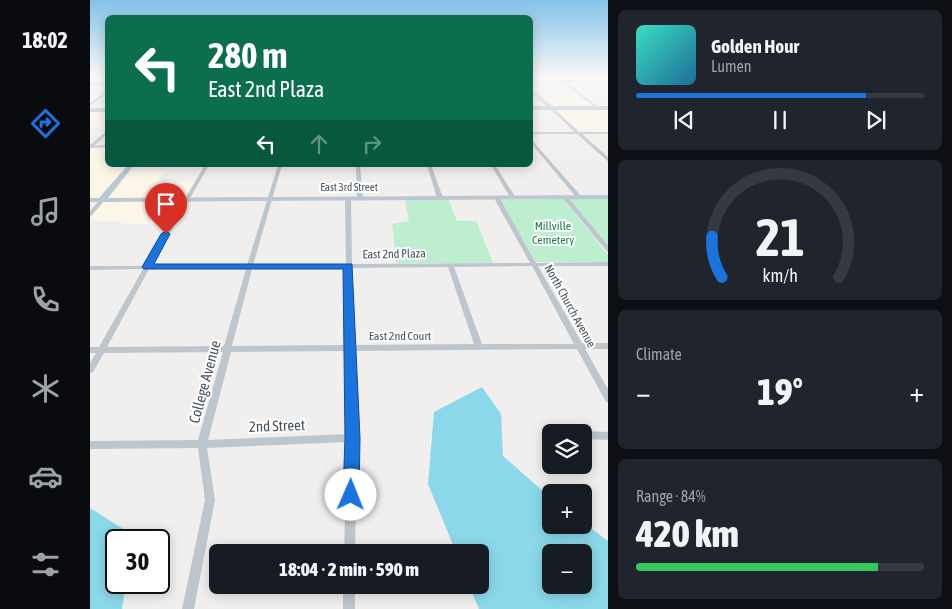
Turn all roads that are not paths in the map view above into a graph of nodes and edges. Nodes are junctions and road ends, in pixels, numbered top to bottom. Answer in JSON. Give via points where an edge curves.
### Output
{"nodes":[{"id":1,"x":546,"y":104,"type":"edge"},
{"id":2,"x":592,"y":104,"type":"edge"},
{"id":3,"x":533,"y":108,"type":"edge"},
{"id":4,"x":550,"y":108,"type":"junction"},
{"id":5,"x":597,"y":108,"type":"junction"},
{"id":6,"x":608,"y":108,"type":"edge"},
{"id":7,"x":90,"y":110,"type":"edge"},
{"id":8,"x":105,"y":110,"type":"edge"},
{"id":9,"x":533,"y":133,"type":"edge"},
{"id":10,"x":578,"y":133,"type":"junction"},
{"id":11,"x":608,"y":133,"type":"edge"},
{"id":12,"x":105,"y":134,"type":"edge"},
{"id":13,"x":533,"y":143,"type":"edge"},
{"id":14,"x":105,"y":146,"type":"edge"},
{"id":15,"x":90,"y":147,"type":"edge"},
{"id":16,"x":608,"y":161,"type":"edge"},
{"id":17,"x":130,"y":167,"type":"edge"},
{"id":18,"x":207,"y":167,"type":"edge"},
{"id":19,"x":279,"y":167,"type":"edge"},
{"id":20,"x":358,"y":167,"type":"edge"},
{"id":21,"x":430,"y":167,"type":"edge"},
{"id":22,"x":494,"y":167,"type":"edge"},
{"id":23,"x":565,"y":197,"type":"junction"},
{"id":24,"x":579,"y":197,"type":"junction"},
{"id":25,"x":608,"y":197,"type":"edge"},
{"id":26,"x":360,"y":198,"type":"junction"},
{"id":27,"x":440,"y":198,"type":"junction"},
{"id":28,"x":497,"y":198,"type":"junction"},
{"id":29,"x":514,"y":198,"type":"junction"},
{"id":30,"x":270,"y":199,"type":"junction"},
{"id":31,"x":348,"y":199,"type":"junction"},
{"id":32,"x":90,"y":200,"type":"edge"},
{"id":33,"x":102,"y":200,"type":"junction"},
{"id":34,"x":187,"y":200,"type":"junction"},
{"id":35,"x":90,"y":214,"type":"edge"},
{"id":36,"x":608,"y":252,"type":"edge"},
{"id":37,"x":534,"y":264,"type":"junction"},
{"id":38,"x":608,"y":264,"type":"edge"},
{"id":39,"x":250,"y":265,"type":"junction"},
{"id":40,"x":450,"y":265,"type":"junction"},
{"id":41,"x":348,"y":266,"type":"junction"},
{"id":42,"x":148,"y":267,"type":"junction"},
{"id":43,"x":90,"y":268,"type":"edge"},
{"id":44,"x":579,"y":346,"type":"junction"},
{"id":45,"x":608,"y":346,"type":"edge"},
{"id":46,"x":349,"y":347,"type":"junction"},
{"id":47,"x":479,"y":347,"type":"junction"},
{"id":48,"x":228,"y":348,"type":"junction"},
{"id":49,"x":90,"y":350,"type":"edge"},
{"id":50,"x":101,"y":350,"type":"junction"},
{"id":51,"x":90,"y":370,"type":"edge"},
{"id":52,"x":608,"y":400,"type":"edge"},
{"id":53,"x":592,"y":435,"type":"edge"},
{"id":54,"x":608,"y":436,"type":"edge"},
{"id":55,"x":352,"y":438,"type":"junction"},
{"id":56,"x":202,"y":444,"type":"junction"},
{"id":57,"x":90,"y":445,"type":"edge"},
{"id":58,"x":350,"y":544,"type":"edge"},
{"id":59,"x":188,"y":609,"type":"edge"}],
"edges":[{"from":1,"to":4,"type":"street"},
{"from":2,"to":5,"type":"street"},
{"from":3,"to":4,"type":"main road"},
{"from":4,"to":5,"type":"main road"},
{"from":4,"to":10,"type":"street"},
{"from":5,"to":6,"type":"main road"},
{"from":7,"to":8,"type":"main road"},
{"from":9,"to":10,"type":"street"},
{"from":10,"to":11,"type":"street"},
{"from":10,"to":16,"type":"street"},
{"from":12,"to":15,"type":"street"},
{"from":13,"to":24,"type":"street"},
{"from":14,"to":15,"type":"street"},
{"from":17,"to":33,"type":"street"},
{"from":18,"to":34,"type":"street"},
{"from":19,"to":30,"type":"street","name":"College Avenue"},
{"from":20,"to":26,"type":"street"},
{"from":21,"to":27,"type":"street"},
{"from":22,"to":29,"type":"street"},
{"from":23,"to":24,"type":"street","name":"East 3rd Street"},
{"from":23,"to":29,"type":"street","name":"East 3rd Street"},
{"from":23,"to":36,"type":"street"},
{"from":24,"to":25,"type":"street","name":"East 3rd Street"},
{"from":26,"to":27,"type":"street","name":"East 3rd Street"},
{"from":26,"to":31,"type":"street","name":"East 3rd Street"},
{"from":27,"to":28,"type":"street","name":"East 3rd Street"},
{"from":28,"to":29,"type":"street","name":"East 3rd Street"},
{"from":28,"to":37,"type":"street","name":"North Church Avenue"},
{"from":30,"to":31,"type":"street","name":"East 3rd Street"},
{"from":30,"to":34,"type":"street","name":"East 3rd Street"},
{"from":30,"to":39,"type":"street","name":"College Avenue"},
{"from":31,"to":41,"type":"street"},
{"from":32,"to":33,"type":"street","name":"East 3rd Street"},
{"from":33,"to":34,"type":"street","name":"East 3rd Street"},
{"from":33,"to":35,"type":"street"},
{"from":34,"to":42,"type":"street"},
{"from":37,"to":38,"type":"street","name":"East 2nd Plaza"},
{"from":37,"to":40,"type":"street","name":"East 2nd Plaza"},
{"from":37,"to":44,"type":"street","name":"North Church Avenue"},
{"from":39,"to":41,"type":"street","name":"East 2nd Plaza"},
{"from":39,"to":42,"type":"street","name":"East 2nd Plaza"},
{"from":39,"to":48,"type":"street","name":"College Avenue"},
{"from":40,"to":41,"type":"street","name":"East 2nd Plaza"},
{"from":40,"to":47,"type":"street"},
{"from":41,"to":46,"type":"street"},
{"from":42,"to":43,"type":"street","name":"East 2nd Plaza"},
{"from":42,"to":50,"type":"street"},
{"from":44,"to":45,"type":"street","name":"East 2nd Court"},
{"from":44,"to":47,"type":"street","name":"East 2nd Court"},
{"from":44,"to":52,"type":"street","name":"North Church Avenue"},
{"from":46,"to":47,"type":"street","name":"East 2nd Court"},
{"from":46,"to":48,"type":"street","name":"East 2nd Court"},
{"from":46,"to":55,"type":"street"},
{"from":48,"to":50,"type":"street","name":"East 2nd Court"},
{"from":48,"to":56,"type":"street","name":"College Avenue"},
{"from":49,"to":50,"type":"street","name":"East 2nd Court"},
{"from":50,"to":51,"type":"street"},
{"from":53,"to":54,"type":"street"},
{"from":55,"to":56,"type":"street","name":"2nd Street"},
{"from":55,"to":58,"type":"street"},
{"from":56,"to":57,"type":"street","name":"2nd Street"},
{"from":56,"to":59,"type":"street","name":"College Avenue","via":[[210,500]]}]}
